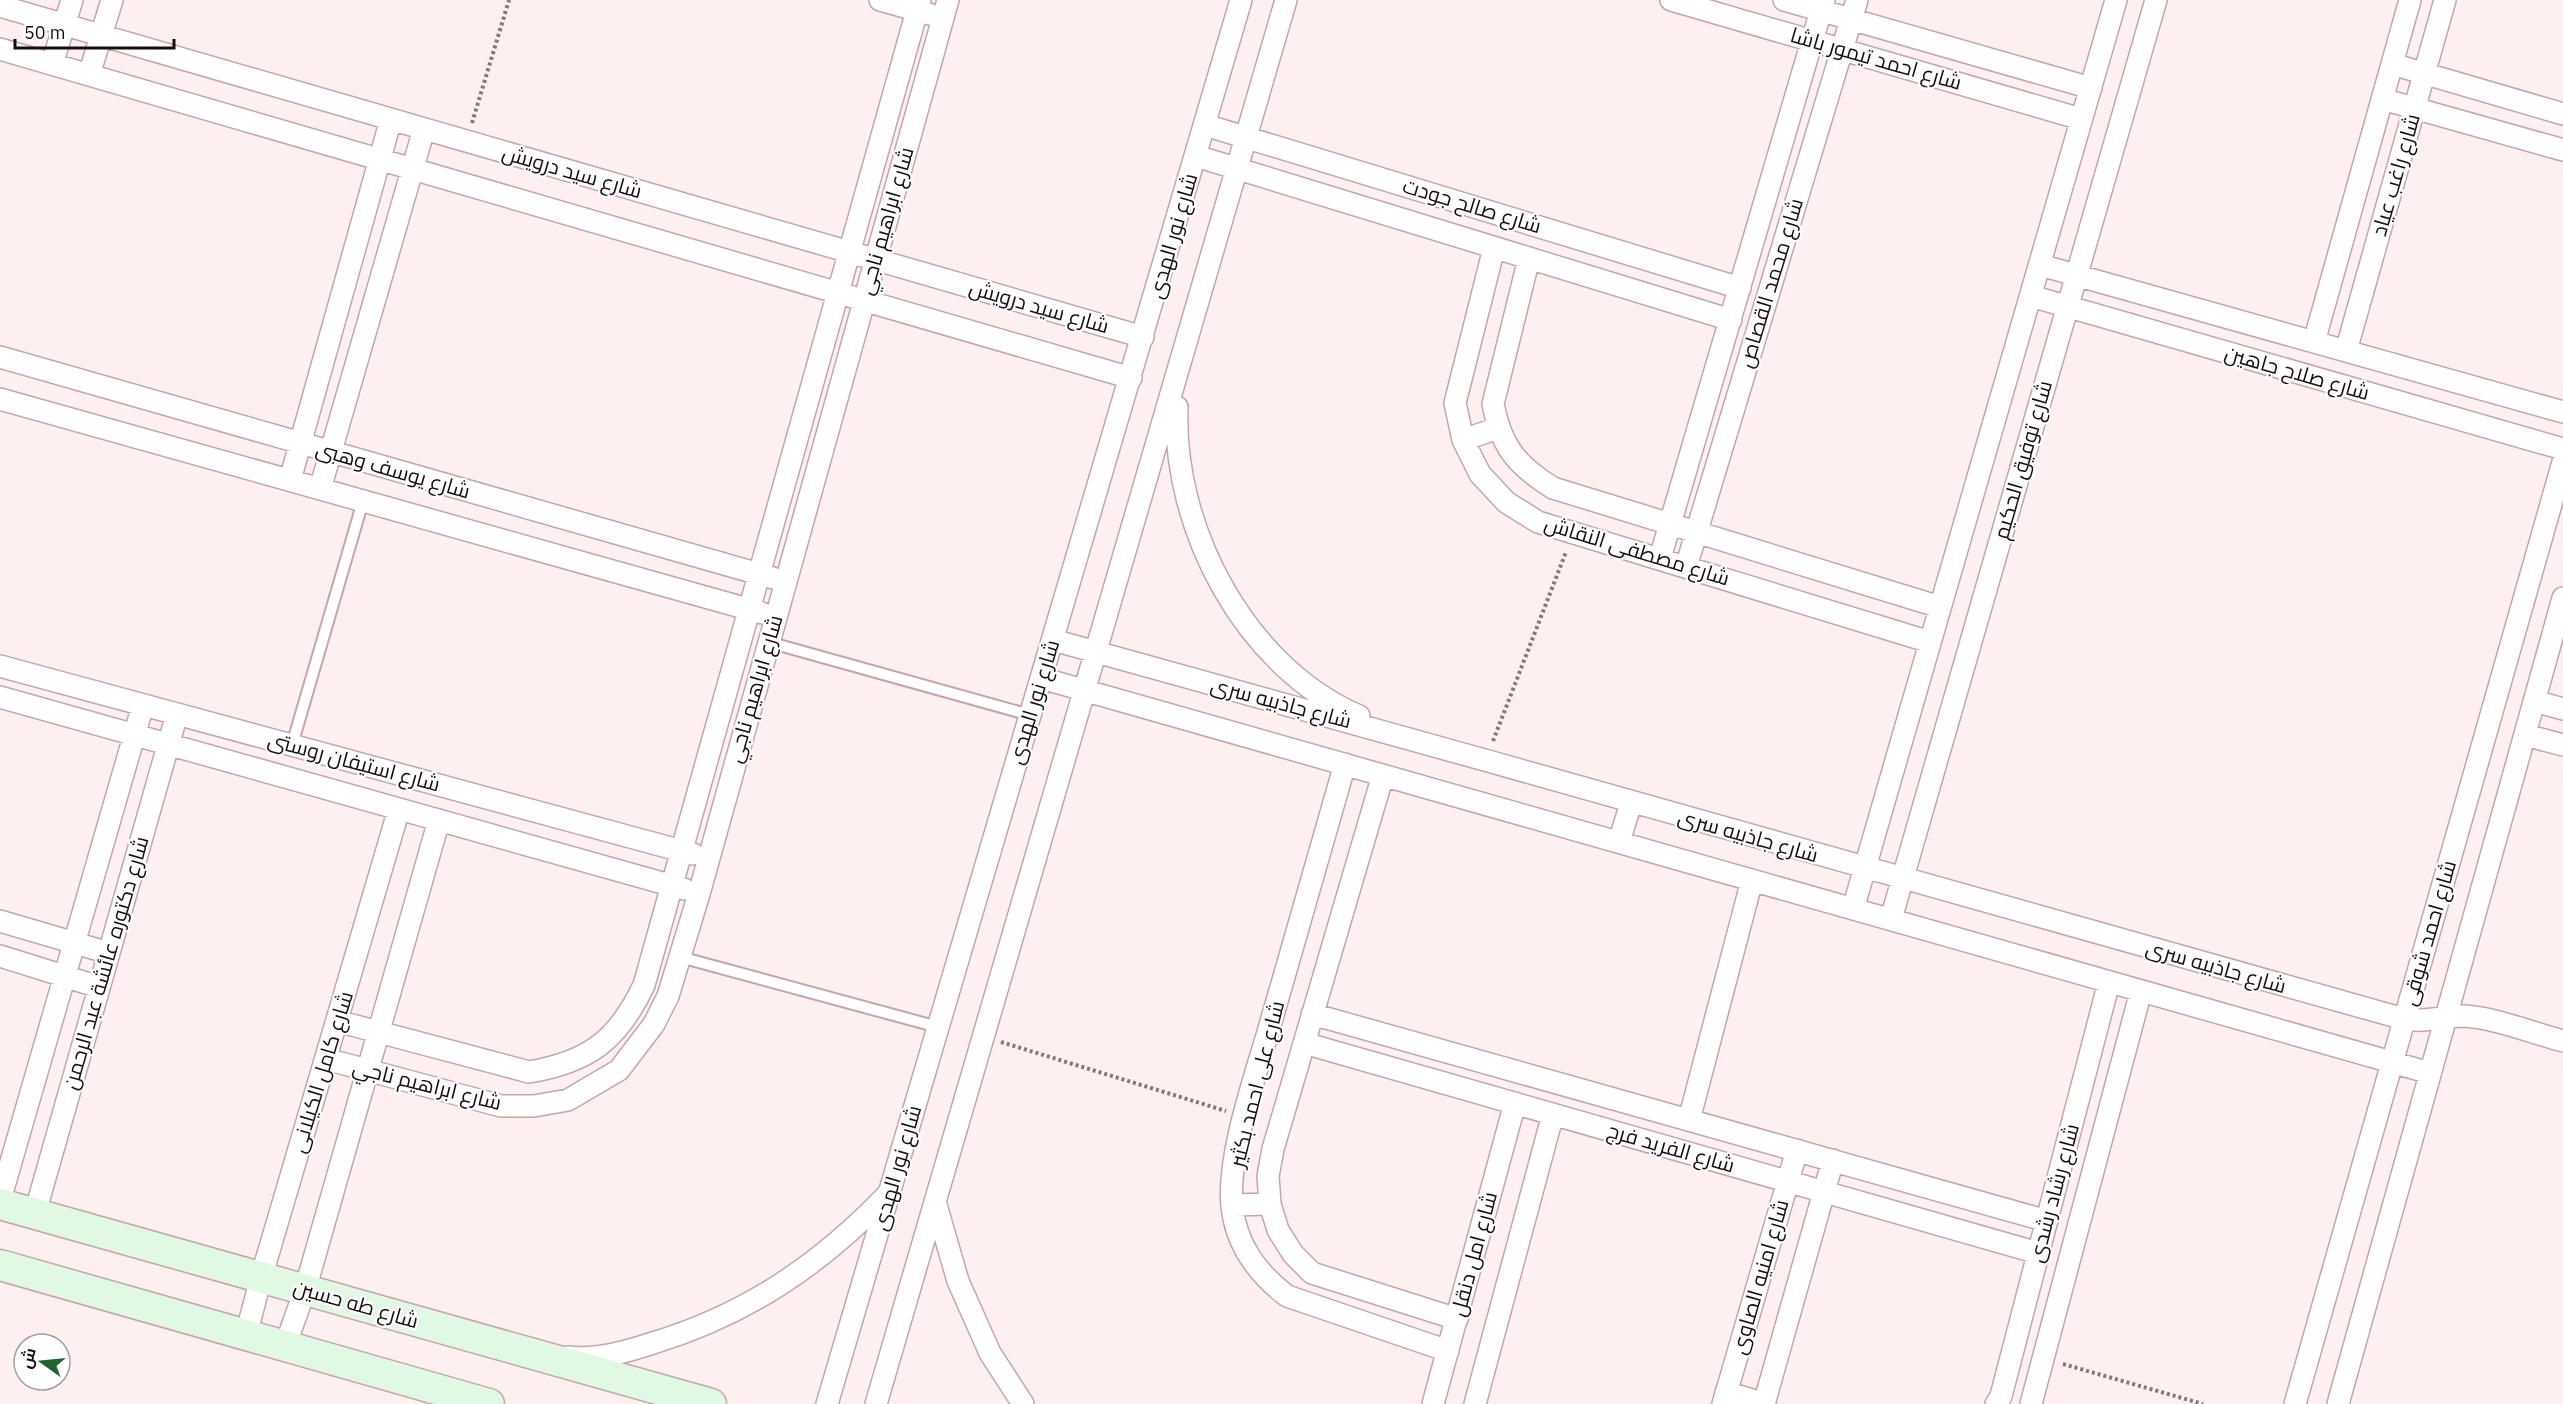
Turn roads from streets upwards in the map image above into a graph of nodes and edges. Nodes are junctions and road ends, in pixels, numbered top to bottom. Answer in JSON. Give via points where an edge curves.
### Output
{"nodes":[{"id":1,"x":72,"y":0,"type":"edge"},
{"id":2,"x":111,"y":0,"type":"edge"},
{"id":3,"x":880,"y":0,"type":"edge"},
{"id":4,"x":1241,"y":0,"type":"edge"},
{"id":5,"x":1286,"y":0,"type":"edge"},
{"id":6,"x":1671,"y":0,"type":"edge"},
{"id":7,"x":1784,"y":0,"type":"edge"},
{"id":8,"x":2116,"y":0,"type":"edge"},
{"id":9,"x":2156,"y":0,"type":"edge"},
{"id":10,"x":2410,"y":0,"type":"edge"},
{"id":11,"x":2445,"y":0,"type":"edge"},
{"id":12,"x":919,"y":5,"type":"edge"},
{"id":13,"x":1822,"y":5,"type":"edge"},
{"id":14,"x":0,"y":6,"type":"edge"},
{"id":15,"x":946,"y":9,"type":"edge"},
{"id":16,"x":1854,"y":10,"type":"edge"},
{"id":17,"x":64,"y":25,"type":"junction"},
{"id":18,"x":101,"y":35,"type":"junction"},
{"id":19,"x":1812,"y":41,"type":"junction"},
{"id":20,"x":0,"y":49,"type":"edge"},
{"id":21,"x":1842,"y":50,"type":"junction"},
{"id":22,"x":52,"y":64,"type":"junction"},
{"id":23,"x":2392,"y":64,"type":"junction"},
{"id":24,"x":2425,"y":74,"type":"junction"},
{"id":25,"x":89,"y":75,"type":"junction"},
{"id":26,"x":2091,"y":88,"type":"junction"},
{"id":27,"x":2382,"y":99,"type":"junction"},
{"id":28,"x":2415,"y":108,"type":"junction"},
{"id":29,"x":2563,"y":114,"type":"edge"},
{"id":30,"x":391,"y":119,"type":"junction"},
{"id":31,"x":2081,"y":119,"type":"junction"},
{"id":32,"x":1205,"y":125,"type":"junction"},
{"id":33,"x":424,"y":129,"type":"junction"},
{"id":34,"x":1246,"y":137,"type":"junction"},
{"id":35,"x":2563,"y":150,"type":"edge"},
{"id":36,"x":1196,"y":156,"type":"junction"},
{"id":37,"x":380,"y":160,"type":"junction"},
{"id":38,"x":412,"y":169,"type":"junction"},
{"id":39,"x":1237,"y":169,"type":"junction"},
{"id":40,"x":1486,"y":210,"type":"junction"},
{"id":41,"x":1486,"y":245,"type":"junction"},
{"id":42,"x":850,"y":252,"type":"junction"},
{"id":43,"x":1529,"y":258,"type":"junction"},
{"id":44,"x":875,"y":259,"type":"junction"},
{"id":45,"x":2040,"y":265,"type":"junction"},
{"id":46,"x":2077,"y":275,"type":"junction"},
{"id":47,"x":1740,"y":288,"type":"junction"},
{"id":48,"x":838,"y":293,"type":"junction"},
{"id":49,"x":2031,"y":297,"type":"junction"},
{"id":50,"x":864,"y":301,"type":"junction"},
{"id":51,"x":2067,"y":307,"type":"junction"},
{"id":52,"x":1731,"y":320,"type":"junction"},
{"id":53,"x":1143,"y":337,"type":"junction"},
{"id":54,"x":2314,"y":342,"type":"junction"},
{"id":55,"x":2346,"y":351,"type":"junction"},
{"id":56,"x":1,"y":361,"type":"edge"},
{"id":57,"x":1178,"y":376,"type":"junction"},
{"id":58,"x":1131,"y":378,"type":"junction"},
{"id":59,"x":0,"y":399,"type":"edge"},
{"id":60,"x":2563,"y":412,"type":"edge"},
{"id":61,"x":1498,"y":428,"type":"junction"},
{"id":62,"x":1463,"y":440,"type":"junction"},
{"id":63,"x":300,"y":443,"type":"junction"},
{"id":64,"x":2563,"y":449,"type":"edge"},
{"id":65,"x":331,"y":452,"type":"junction"},
{"id":66,"x":2563,"y":462,"type":"edge"},
{"id":67,"x":290,"y":480,"type":"junction"},
{"id":68,"x":321,"y":489,"type":"junction"},
{"id":69,"x":1671,"y":524,"type":"junction"},
{"id":70,"x":1696,"y":531,"type":"junction"},
{"id":71,"x":1660,"y":558,"type":"junction"},
{"id":72,"x":1686,"y":567,"type":"junction"},
{"id":73,"x":759,"y":573,"type":"junction"},
{"id":74,"x":786,"y":581,"type":"junction"},
{"id":75,"x":2563,"y":598,"type":"edge"},
{"id":76,"x":1940,"y":607,"type":"junction"},
{"id":77,"x":750,"y":609,"type":"junction"},
{"id":78,"x":776,"y":617,"type":"junction"},
{"id":79,"x":1053,"y":640,"type":"junction"},
{"id":80,"x":1930,"y":642,"type":"junction"},
{"id":81,"x":1096,"y":652,"type":"junction"},
{"id":82,"x":0,"y":666,"type":"edge"},
{"id":83,"x":1041,"y":678,"type":"junction"},
{"id":84,"x":1085,"y":691,"type":"junction"},
{"id":85,"x":0,"y":697,"type":"edge"},
{"id":86,"x":2534,"y":701,"type":"junction"},
{"id":87,"x":143,"y":705,"type":"junction"},
{"id":88,"x":2563,"y":709,"type":"edge"},
{"id":89,"x":177,"y":714,"type":"junction"},
{"id":90,"x":134,"y":735,"type":"junction"},
{"id":91,"x":2525,"y":735,"type":"junction"},
{"id":92,"x":1403,"y":736,"type":"junction"},
{"id":93,"x":168,"y":744,"type":"junction"},
{"id":94,"x":2563,"y":745,"type":"edge"},
{"id":95,"x":1345,"y":764,"type":"junction"},
{"id":96,"x":1383,"y":775,"type":"junction"},
{"id":97,"x":1631,"y":803,"type":"junction"},
{"id":98,"x":399,"y":809,"type":"junction"},
{"id":99,"x":439,"y":820,"type":"junction"},
{"id":100,"x":1619,"y":842,"type":"junction"},
{"id":101,"x":681,"y":851,"type":"junction"},
{"id":102,"x":708,"y":858,"type":"junction"},
{"id":103,"x":1865,"y":869,"type":"junction"},
{"id":104,"x":1903,"y":879,"type":"junction"},
{"id":105,"x":1752,"y":880,"type":"junction"},
{"id":106,"x":672,"y":886,"type":"junction"},
{"id":107,"x":699,"y":894,"type":"junction"},
{"id":108,"x":1853,"y":909,"type":"junction"},
{"id":109,"x":1891,"y":919,"type":"junction"},
{"id":110,"x":0,"y":921,"type":"edge"},
{"id":111,"x":74,"y":943,"type":"junction"},
{"id":112,"x":109,"y":953,"type":"junction"},
{"id":113,"x":0,"y":956,"type":"edge"},
{"id":114,"x":64,"y":976,"type":"junction"},
{"id":115,"x":2109,"y":982,"type":"junction"},
{"id":116,"x":99,"y":987,"type":"junction"},
{"id":117,"x":2141,"y":991,"type":"junction"},
{"id":118,"x":1312,"y":1014,"type":"junction"},
{"id":119,"x":2445,"y":1018,"type":"junction"},
{"id":120,"x":2404,"y":1019,"type":"junction"},
{"id":121,"x":338,"y":1021,"type":"junction"},
{"id":122,"x":377,"y":1032,"type":"junction"},
{"id":123,"x":2563,"y":1041,"type":"edge"},
{"id":124,"x":1304,"y":1043,"type":"junction"},
{"id":125,"x":326,"y":1059,"type":"junction"},
{"id":126,"x":2392,"y":1062,"type":"junction"},
{"id":127,"x":366,"y":1070,"type":"junction"},
{"id":128,"x":2430,"y":1073,"type":"junction"},
{"id":129,"x":1515,"y":1103,"type":"junction"},
{"id":130,"x":1553,"y":1114,"type":"junction"},
{"id":131,"x":1689,"y":1120,"type":"junction"},
{"id":132,"x":1797,"y":1150,"type":"junction"},
{"id":133,"x":1833,"y":1160,"type":"junction"},
{"id":134,"x":1788,"y":1181,"type":"junction"},
{"id":135,"x":1824,"y":1191,"type":"junction"},
{"id":136,"x":890,"y":1193,"type":"junction"},
{"id":137,"x":0,"y":1202,"type":"edge"},
{"id":138,"x":1270,"y":1204,"type":"junction"},
{"id":139,"x":936,"y":1205,"type":"junction"},
{"id":140,"x":1232,"y":1205,"type":"junction"},
{"id":141,"x":35,"y":1213,"type":"junction"},
{"id":142,"x":2047,"y":1221,"type":"junction"},
{"id":143,"x":2038,"y":1252,"type":"junction"},
{"id":144,"x":0,"y":1265,"type":"edge"},
{"id":145,"x":261,"y":1278,"type":"junction"},
{"id":146,"x":305,"y":1290,"type":"junction"},
{"id":147,"x":1457,"y":1319,"type":"junction"},
{"id":148,"x":246,"y":1335,"type":"junction"},
{"id":149,"x":285,"y":1346,"type":"junction"},
{"id":150,"x":2013,"y":1349,"type":"junction"},
{"id":151,"x":1448,"y":1351,"type":"junction"},
{"id":152,"x":535,"y":1354,"type":"junction"},
{"id":153,"x":2045,"y":1358,"type":"junction"},
{"id":154,"x":1725,"y":1398,"type":"edge"},
{"id":155,"x":489,"y":1404,"type":"edge"},
{"id":156,"x":711,"y":1404,"type":"edge"},
{"id":157,"x":827,"y":1404,"type":"edge"},
{"id":158,"x":876,"y":1404,"type":"edge"},
{"id":159,"x":1023,"y":1404,"type":"edge"},
{"id":160,"x":1433,"y":1404,"type":"edge"},
{"id":161,"x":1476,"y":1404,"type":"edge"},
{"id":162,"x":1764,"y":1404,"type":"edge"},
{"id":163,"x":1996,"y":1404,"type":"edge"},
{"id":164,"x":2031,"y":1404,"type":"edge"},
{"id":165,"x":2295,"y":1404,"type":"edge"},
{"id":166,"x":2338,"y":1404,"type":"edge"}],
"edges":[{"from":1,"to":17,"type":"street"},
{"from":2,"to":18,"type":"street"},
{"from":3,"to":12,"type":"street"},
{"from":4,"to":32,"type":"street","name":"شارع نور الهدى"},
{"from":5,"to":34,"type":"street","name":"شارع نور الهدى"},
{"from":6,"to":19,"type":"street","name":"شارع احمد تيمور باشا"},
{"from":7,"to":13,"type":"street","name":"شارع احمد تيمور باشا"},
{"from":8,"to":26,"type":"street","name":"شارع توفيق الحكيم"},
{"from":9,"to":46,"type":"street","name":"شارع توفيق الحكيم"},
{"from":10,"to":23,"type":"street","name":"شارع راغب عياد"},
{"from":11,"to":24,"type":"street","name":"شارع راغب عياد"},
{"from":12,"to":15,"type":"street"},
{"from":12,"to":42,"type":"street","name":"شارع ابراهيم ناجي"},
{"from":13,"to":16,"type":"street","name":"شارع احمد تيمور باشا"},
{"from":13,"to":19,"type":"street","name":"شارع محمد القصاص"},
{"from":14,"to":17,"type":"street","name":"شارع سيد درويش"},
{"from":15,"to":44,"type":"street","name":"شارع ابراهيم ناجي"},
{"from":16,"to":21,"type":"street","name":"شارع محمد القصاص"},
{"from":16,"to":26,"type":"street","name":"شارع احمد تيمور باشا"},
{"from":17,"to":18,"type":"street","name":"شارع سيد درويش"},
{"from":17,"to":22,"type":"street"},
{"from":18,"to":25,"type":"street"},
{"from":18,"to":30,"type":"street","name":"شارع سيد درويش"},
{"from":19,"to":21,"type":"street","name":"شارع احمد تيمور باشا"},
{"from":19,"to":47,"type":"street","name":"شارع محمد القصاص"},
{"from":20,"to":22,"type":"street","name":"شارع سيد درويش"},
{"from":21,"to":31,"type":"street","name":"شارع احمد تيمور باشا"},
{"from":21,"to":70,"type":"street","name":"شارع محمد القصاص"},
{"from":22,"to":25,"type":"street","name":"شارع سيد درويش"},
{"from":23,"to":24,"type":"street"},
{"from":23,"to":27,"type":"street","name":"شارع راغب عياد"},
{"from":24,"to":28,"type":"street","name":"شارع راغب عياد"},
{"from":24,"to":29,"type":"street"},
{"from":25,"to":37,"type":"street","name":"شارع سيد درويش"},
{"from":26,"to":31,"type":"street","name":"شارع توفيق الحكيم"},
{"from":27,"to":28,"type":"street"},
{"from":27,"to":54,"type":"street","name":"شارع راغب عياد"},
{"from":28,"to":35,"type":"street"},
{"from":28,"to":55,"type":"street","name":"شارع راغب عياد"},
{"from":30,"to":33,"type":"street","name":"شارع سيد درويش"},
{"from":30,"to":37,"type":"street"},
{"from":31,"to":45,"type":"street","name":"شارع توفيق الحكيم"},
{"from":32,"to":34,"type":"street","name":"شارع صالح جودت"},
{"from":32,"to":36,"type":"street","name":"شارع نور الهدى"},
{"from":33,"to":38,"type":"street"},
{"from":33,"to":42,"type":"street","name":"شارع سيد درويش"},
{"from":34,"to":39,"type":"street","name":"شارع نور الهدى"},
{"from":34,"to":40,"type":"street","name":"شارع صالح جودت"},
{"from":36,"to":39,"type":"street","name":"شارع صالح جودت"},
{"from":36,"to":53,"type":"street","name":"شارع نور الهدى"},
{"from":37,"to":38,"type":"street","name":"شارع سيد درويش"},
{"from":37,"to":63,"type":"street"},
{"from":38,"to":48,"type":"street","name":"شارع سيد درويش"},
{"from":38,"to":65,"type":"street"},
{"from":39,"to":41,"type":"street","name":"شارع صالح جودت"},
{"from":39,"to":57,"type":"street","name":"شارع نور الهدى"},
{"from":40,"to":41,"type":"street","name":"شارع مصطفى النقاش"},
{"from":40,"to":47,"type":"street","name":"شارع صالح جودت"},
{"from":41,"to":43,"type":"street","name":"شارع صالح جودت"},
{"from":41,"to":62,"type":"street","name":"شارع مصطفى النقاش","via":[[1455,403]]},
{"from":42,"to":44,"type":"street","name":"شارع سيد درويش"},
{"from":42,"to":48,"type":"street","name":"شارع ابراهيم ناجي"},
{"from":43,"to":52,"type":"street","name":"شارع صالح جودت"},
{"from":43,"to":61,"type":"street","name":"شارع مصطفى النقاش","via":[[1493,404]]},
{"from":44,"to":50,"type":"street","name":"شارع ابراهيم ناجي"},
{"from":44,"to":53,"type":"street","name":"شارع سيد درويش"},
{"from":45,"to":46,"type":"street","name":"شارع صلاح جاهين"},
{"from":45,"to":49,"type":"street","name":"شارع توفيق الحكيم"},
{"from":46,"to":51,"type":"street","name":"شارع توفيق الحكيم"},
{"from":46,"to":54,"type":"street","name":"شارع صلاح جاهين"},
{"from":47,"to":52,"type":"street","name":"شارع محمد القصاص"},
{"from":48,"to":50,"type":"street","name":"شارع سيد درويش"},
{"from":48,"to":73,"type":"street","name":"شارع ابراهيم ناجي"},
{"from":49,"to":51,"type":"street","name":"شارع صلاح جاهين"},
{"from":49,"to":76,"type":"street","name":"شارع توفيق الحكيم"},
{"from":50,"to":58,"type":"street","name":"شارع سيد درويش"},
{"from":50,"to":74,"type":"street","name":"شارع ابراهيم ناجي"},
{"from":51,"to":64,"type":"street","name":"شارع صلاح جاهين"},
{"from":51,"to":104,"type":"street","name":"شارع توفيق الحكيم"},
{"from":52,"to":69,"type":"street","name":"شارع محمد القصاص"},
{"from":53,"to":58,"type":"street","name":"شارع نور الهدى"},
{"from":54,"to":55,"type":"street","name":"شارع صلاح جاهين"},
{"from":55,"to":60,"type":"street","name":"شارع صلاح جاهين"},
{"from":56,"to":63,"type":"street","name":"شارع يوسف وهبى"},
{"from":57,"to":81,"type":"street","name":"شارع نور الهدى"},
{"from":57,"to":92,"type":"street","via":[[1176,433],[1183,490],[1201,545],[1227,596],[1261,642],[1303,681],[1351,713]]},
{"from":58,"to":79,"type":"street","name":"شارع نور الهدى"},
{"from":59,"to":67,"type":"street","name":"شارع يوسف وهبى"},
{"from":61,"to":62,"type":"street"},
{"from":61,"to":69,"type":"street","name":"شارع مصطفى النقاش","via":[[1510,453],[1529,473],[1553,488]]},
{"from":62,"to":71,"type":"street","name":"شارع مصطفى النقاش","via":[[1480,474],[1506,502],[1538,522]]},
{"from":63,"to":65,"type":"street","name":"شارع يوسف وهبى"},
{"from":63,"to":67,"type":"street"},
{"from":65,"to":68,"type":"street"},
{"from":65,"to":73,"type":"street","name":"شارع يوسف وهبى"},
{"from":66,"to":120,"type":"street","name":"شارع احمد شوقى"},
{"from":67,"to":68,"type":"street","name":"شارع يوسف وهبى"},
{"from":68,"to":77,"type":"street","name":"شارع يوسف وهبى"},
{"from":69,"to":70,"type":"street","name":"شارع مصطفى النقاش"},
{"from":69,"to":71,"type":"street","name":"شارع محمد القصاص"},
{"from":70,"to":72,"type":"street","name":"شارع محمد القصاص"},
{"from":70,"to":76,"type":"street","name":"شارع مصطفى النقاش"},
{"from":71,"to":72,"type":"street","name":"شارع مصطفى النقاش"},
{"from":72,"to":80,"type":"street","name":"شارع مصطفى النقاش"},
{"from":73,"to":74,"type":"street","name":"شارع يوسف وهبى"},
{"from":73,"to":77,"type":"street","name":"شارع ابراهيم ناجي"},
{"from":74,"to":78,"type":"street","name":"شارع ابراهيم ناجي"},
{"from":75,"to":86,"type":"street","name":"شارع احمد شوقى"},
{"from":76,"to":80,"type":"street","name":"شارع توفيق الحكيم"},
{"from":77,"to":78,"type":"street","name":"شارع يوسف وهبى"},
{"from":77,"to":101,"type":"street","name":"شارع ابراهيم ناجي"},
{"from":78,"to":102,"type":"street","name":"شارع ابراهيم ناجي"},
{"from":79,"to":81,"type":"street","name":"شارع جاذبيه سرى"},
{"from":79,"to":83,"type":"street","name":"شارع نور الهدى"},
{"from":80,"to":103,"type":"street","name":"شارع توفيق الحكيم"},
{"from":81,"to":84,"type":"street","name":"شارع نور الهدى"},
{"from":81,"to":92,"type":"street","name":"شارع جاذبيه سرى"},
{"from":82,"to":87,"type":"street","name":"شارع استيفان روستى"},
{"from":83,"to":84,"type":"street","name":"شارع جاذبيه سرى"},
{"from":83,"to":136,"type":"street","name":"شارع نور الهدى"},
{"from":84,"to":95,"type":"street","name":"شارع جاذبيه سرى"},
{"from":84,"to":139,"type":"street","name":"شارع نور الهدى"},
{"from":85,"to":90,"type":"street","name":"شارع استيفان روستى"},
{"from":86,"to":88,"type":"street"},
{"from":86,"to":91,"type":"street","name":"شارع احمد شوقى"},
{"from":87,"to":89,"type":"street","name":"شارع استيفان روستى"},
{"from":87,"to":90,"type":"street","name":"شارع دكتوره عائشة عبد الرحمن"},
{"from":89,"to":93,"type":"street","name":"شارع دكتوره عائشة عبد الرحمن"},
{"from":89,"to":101,"type":"street","name":"شارع استيفان روستى"},
{"from":90,"to":93,"type":"street","name":"شارع استيفان روستى"},
{"from":90,"to":111,"type":"street","name":"شارع دكتوره عائشة عبد الرحمن"},
{"from":91,"to":94,"type":"street"},
{"from":91,"to":119,"type":"street","name":"شارع احمد شوقى"},
{"from":92,"to":97,"type":"street","name":"شارع جاذبيه سرى"},
{"from":93,"to":98,"type":"street","name":"شارع استيفان روستى"},
{"from":93,"to":112,"type":"street","name":"شارع دكتوره عائشة عبد الرحمن"},
{"from":95,"to":96,"type":"street","name":"شارع جاذبيه سرى"},
{"from":95,"to":140,"type":"street","name":"شارع على احمد بكثير","via":[[1244,1116]]},
{"from":96,"to":100,"type":"street","name":"شارع جاذبيه سرى"},
{"from":96,"to":118,"type":"street","name":"شارع على احمد بكثير"},
{"from":97,"to":100,"type":"street"},
{"from":97,"to":103,"type":"street","name":"شارع جاذبيه سرى"},
{"from":98,"to":99,"type":"street","name":"شارع استيفان روستى"},
{"from":98,"to":121,"type":"street","name":"شارع كامل الكيلانى"},
{"from":99,"to":106,"type":"street","name":"شارع استيفان روستى"},
{"from":99,"to":122,"type":"street","name":"شارع كامل الكيلانى"},
{"from":100,"to":105,"type":"street","name":"شارع جاذبيه سرى"},
{"from":101,"to":102,"type":"street","name":"شارع استيفان روستى"},
{"from":101,"to":106,"type":"street","name":"شارع ابراهيم ناجي"},
{"from":102,"to":107,"type":"street","name":"شارع ابراهيم ناجي"},
{"from":103,"to":104,"type":"street","name":"شارع جاذبيه سرى"},
{"from":103,"to":108,"type":"street","name":"شارع توفيق الحكيم"},
{"from":104,"to":109,"type":"street","name":"شارع توفيق الحكيم"},
{"from":104,"to":120,"type":"street","name":"شارع جاذبيه سرى"},
{"from":105,"to":108,"type":"street","name":"شارع جاذبيه سرى"},
{"from":105,"to":131,"type":"street"},
{"from":106,"to":107,"type":"street","name":"شارع استيفان روستى"},
{"from":106,"to":122,"type":"street","name":"شارع ابراهيم ناجي","via":[[644,985],[631,1013],[612,1036],[587,1055],[560,1067],[529,1072]]},
{"from":107,"to":127,"type":"street","name":"شارع ابراهيم ناجي","via":[[668,996],[638,1048],[619,1070],[568,1100],[501,1106]]},
{"from":108,"to":109,"type":"street","name":"شارع جاذبيه سرى"},
{"from":109,"to":115,"type":"street","name":"شارع جاذبيه سرى"},
{"from":110,"to":111,"type":"street"},
{"from":111,"to":112,"type":"street"},
{"from":111,"to":114,"type":"street","name":"شارع دكتوره عائشة عبد الرحمن"},
{"from":112,"to":116,"type":"street","name":"شارع دكتوره عائشة عبد الرحمن"},
{"from":113,"to":114,"type":"street"},
{"from":114,"to":116,"type":"street"},
{"from":114,"to":137,"type":"street","name":"شارع دكتوره عائشة عبد الرحمن"},
{"from":115,"to":117,"type":"street","name":"شارع جاذبيه سرى"},
{"from":115,"to":142,"type":"street","name":"شارع رشاد رشدى"},
{"from":116,"to":141,"type":"street","name":"شارع دكتوره عائشة عبد الرحمن"},
{"from":117,"to":126,"type":"street","name":"شارع جاذبيه سرى"},
{"from":117,"to":153,"type":"street","name":"شارع رشاد رشدى"},
{"from":118,"to":124,"type":"street","name":"شارع على احمد بكثير"},
{"from":118,"to":131,"type":"street","name":"شارع الفريد فرج"},
{"from":119,"to":120,"type":"street","name":"شارع جاذبيه سرى","via":[[2425,1022]]},
{"from":119,"to":123,"type":"street","name":"شارع جاذبيه سرى","via":[[2481,1019]]},
{"from":119,"to":128,"type":"street","name":"شارع احمد شوقى"},
{"from":120,"to":126,"type":"street","name":"شارع احمد شوقى"},
{"from":121,"to":122,"type":"street","name":"شارع ابراهيم ناجي"},
{"from":121,"to":125,"type":"street","name":"شارع كامل الكيلانى"},
{"from":122,"to":127,"type":"street","name":"شارع كامل الكيلانى"},
{"from":124,"to":129,"type":"street","name":"شارع الفريد فرج"},
{"from":124,"to":138,"type":"street","name":"شارع على احمد بكثير","via":[[1273,1149],[1268,1176]]},
{"from":125,"to":127,"type":"street","name":"شارع ابراهيم ناجي"},
{"from":125,"to":145,"type":"street","name":"شارع كامل الكيلانى"},
{"from":126,"to":128,"type":"street","name":"شارع جاذبيه سرى"},
{"from":126,"to":165,"type":"street","name":"شارع احمد شوقى"},
{"from":127,"to":146,"type":"street","name":"شارع كامل الكيلانى"},
{"from":128,"to":166,"type":"street","name":"شارع احمد شوقى"},
{"from":129,"to":130,"type":"street","name":"شارع الفريد فرج"},
{"from":129,"to":147,"type":"street","name":"شارع امل دنقل"},
{"from":130,"to":134,"type":"street","name":"شارع الفريد فرج"},
{"from":130,"to":161,"type":"street","name":"شارع امل دنقل"},
{"from":131,"to":132,"type":"street","name":"شارع الفريد فرج"},
{"from":132,"to":133,"type":"street","name":"شارع الفريد فرج"},
{"from":132,"to":134,"type":"street","name":"شارع امنيه الصاوى"},
{"from":133,"to":135,"type":"street","name":"شارع امنيه الصاوى"},
{"from":133,"to":142,"type":"street","name":"شارع الفريد فرج"},
{"from":134,"to":135,"type":"street","name":"شارع الفريد فرج"},
{"from":134,"to":154,"type":"street","name":"شارع امنيه الصاوى"},
{"from":135,"to":143,"type":"street","name":"شارع الفريد فرج"},
{"from":135,"to":162,"type":"street","name":"شارع امنيه الصاوى"},
{"from":136,"to":152,"type":"street","via":[[816,1262],[730,1315],[635,1349],[585,1359]]},
{"from":136,"to":157,"type":"street","name":"شارع نور الهدى"},
{"from":137,"to":141,"type":"street","name":"شارع طه حسين"},
{"from":138,"to":140,"type":"street"},
{"from":138,"to":147,"type":"street","name":"شارع على احمد بكثير","via":[[1278,1230],[1293,1254],[1312,1273]]},
{"from":139,"to":158,"type":"street","name":"شارع نور الهدى"},
{"from":139,"to":159,"type":"street","via":[[958,1281],[990,1353]]},
{"from":140,"to":151,"type":"street","name":"شارع على احمد بكثير","via":[[1237,1232],[1248,1257],[1287,1296]]},
{"from":141,"to":145,"type":"street","name":"شارع طه حسين"},
{"from":142,"to":143,"type":"street","name":"شارع رشاد رشدى"},
{"from":143,"to":150,"type":"street","name":"شارع رشاد رشدى"},
{"from":144,"to":148,"type":"street"},
{"from":145,"to":146,"type":"street","name":"شارع طه حسين"},
{"from":145,"to":148,"type":"street","name":"شارع كامل الكيلانى"},
{"from":146,"to":149,"type":"street","name":"شارع كامل الكيلانى"},
{"from":146,"to":152,"type":"street","name":"شارع طه حسين"},
{"from":147,"to":151,"type":"street","name":"شارع امل دنقل"},
{"from":148,"to":149,"type":"street"},
{"from":149,"to":155,"type":"street"},
{"from":150,"to":153,"type":"street"},
{"from":150,"to":163,"type":"street","name":"شارع رشاد رشدى"},
{"from":151,"to":160,"type":"street","name":"شارع امل دنقل"},
{"from":152,"to":156,"type":"street","name":"شارع طه حسين"},
{"from":153,"to":164,"type":"street","name":"شارع رشاد رشدى"},
{"from":154,"to":162,"type":"street"}]}
